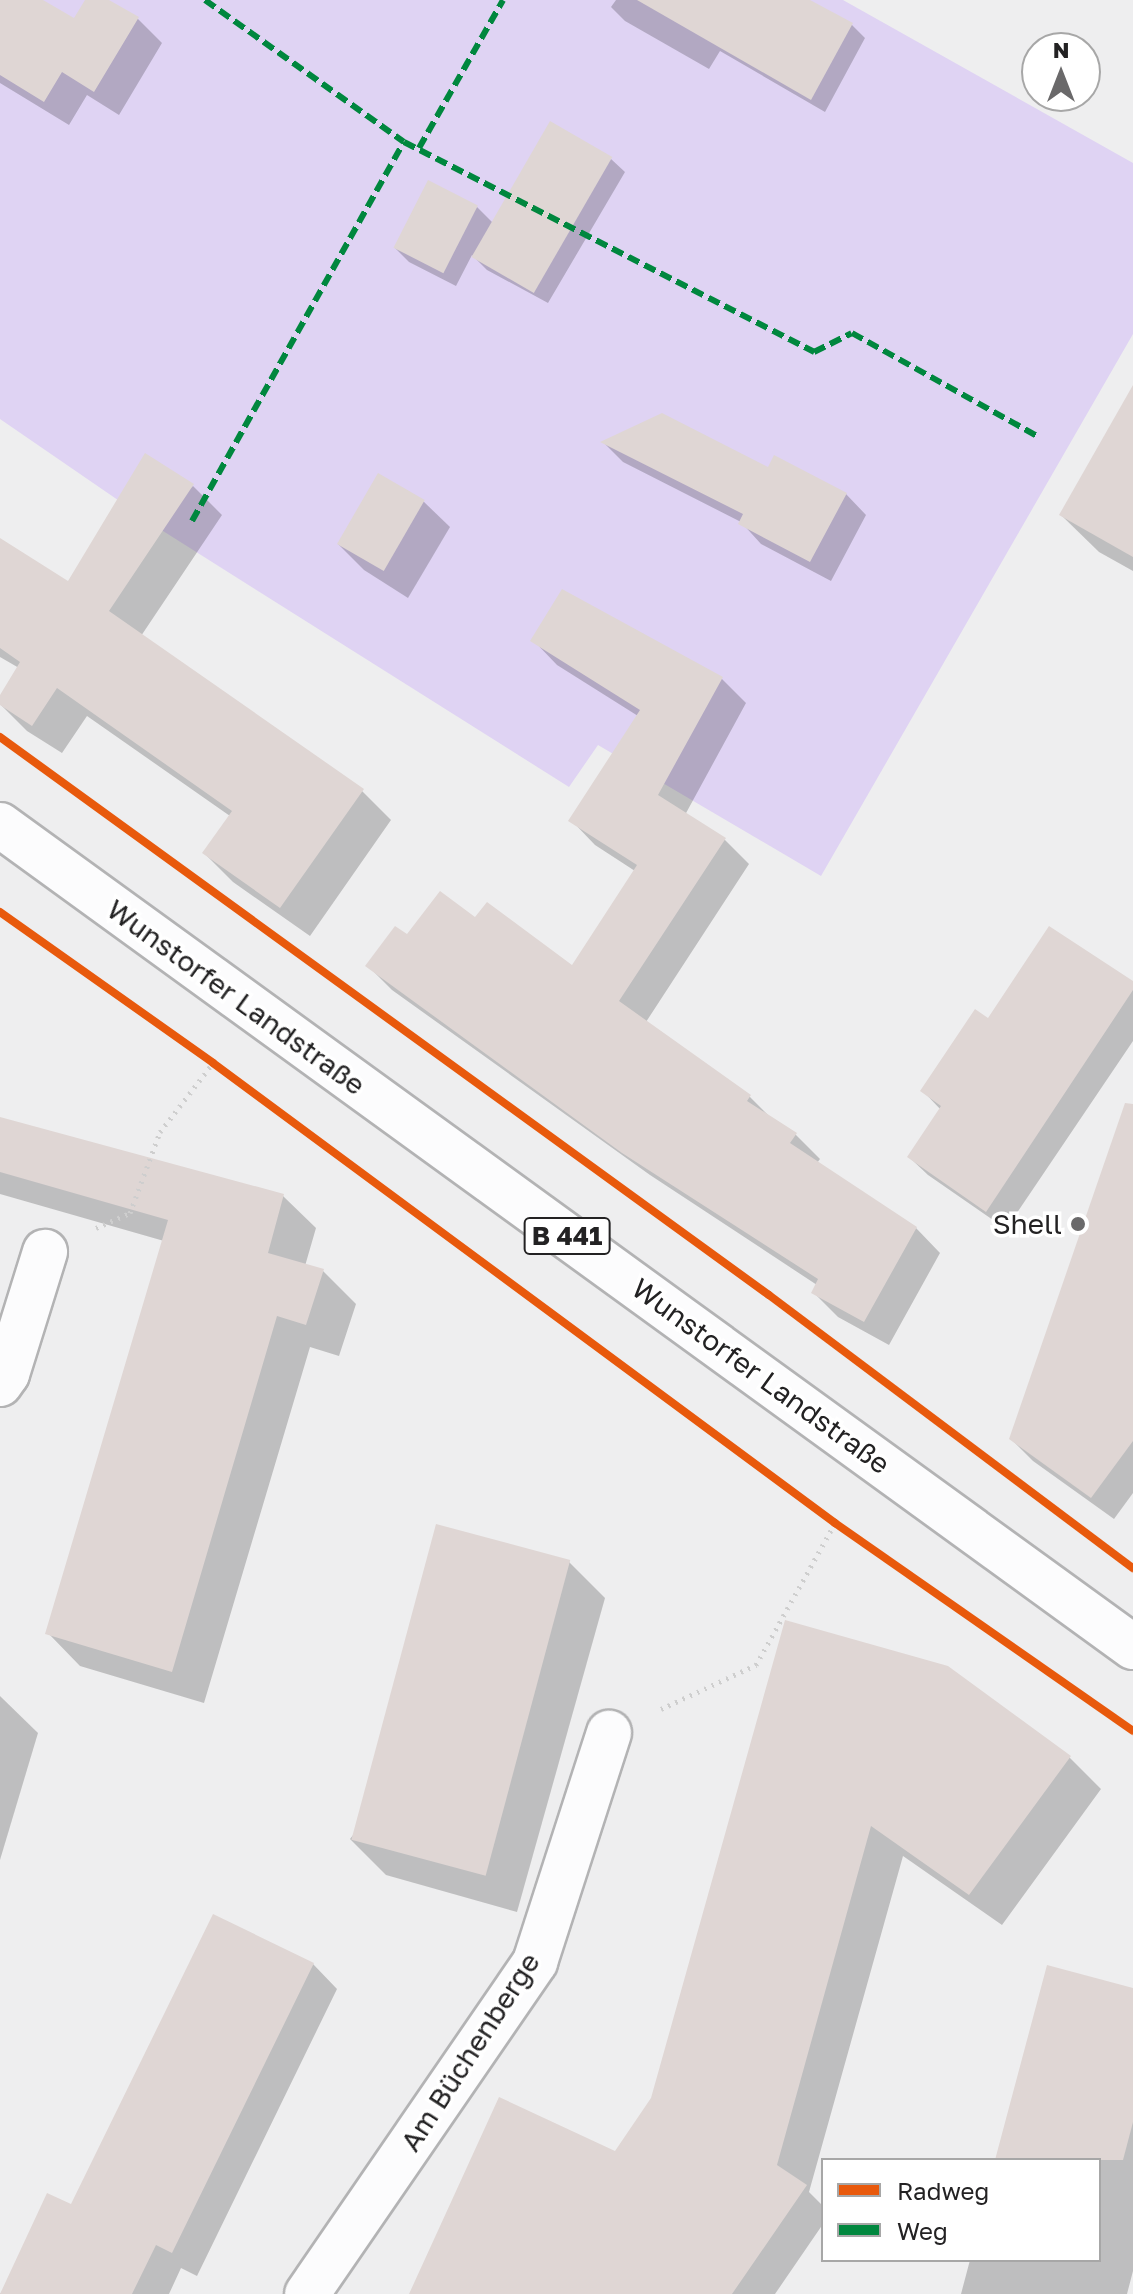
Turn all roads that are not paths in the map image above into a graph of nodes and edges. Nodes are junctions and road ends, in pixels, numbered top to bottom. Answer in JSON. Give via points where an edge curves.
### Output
{"nodes":[{"id":1,"x":0,"y":825,"type":"edge"},
{"id":2,"x":45,"y":1252,"type":"road end"},
{"id":3,"x":0,"y":1384,"type":"edge"},
{"id":4,"x":1133,"y":1647,"type":"edge"},
{"id":5,"x":609,"y":1733,"type":"road end"},
{"id":6,"x":307,"y":2294,"type":"edge"}],
"edges":[{"from":1,"to":4,"type":"main road","name":"Wunstorfer Landstraße","number":"B 441"},
{"from":2,"to":3,"type":"main road"},
{"from":5,"to":6,"type":"main road","name":"Am Büchenberge","via":[[535,1962]]}]}
